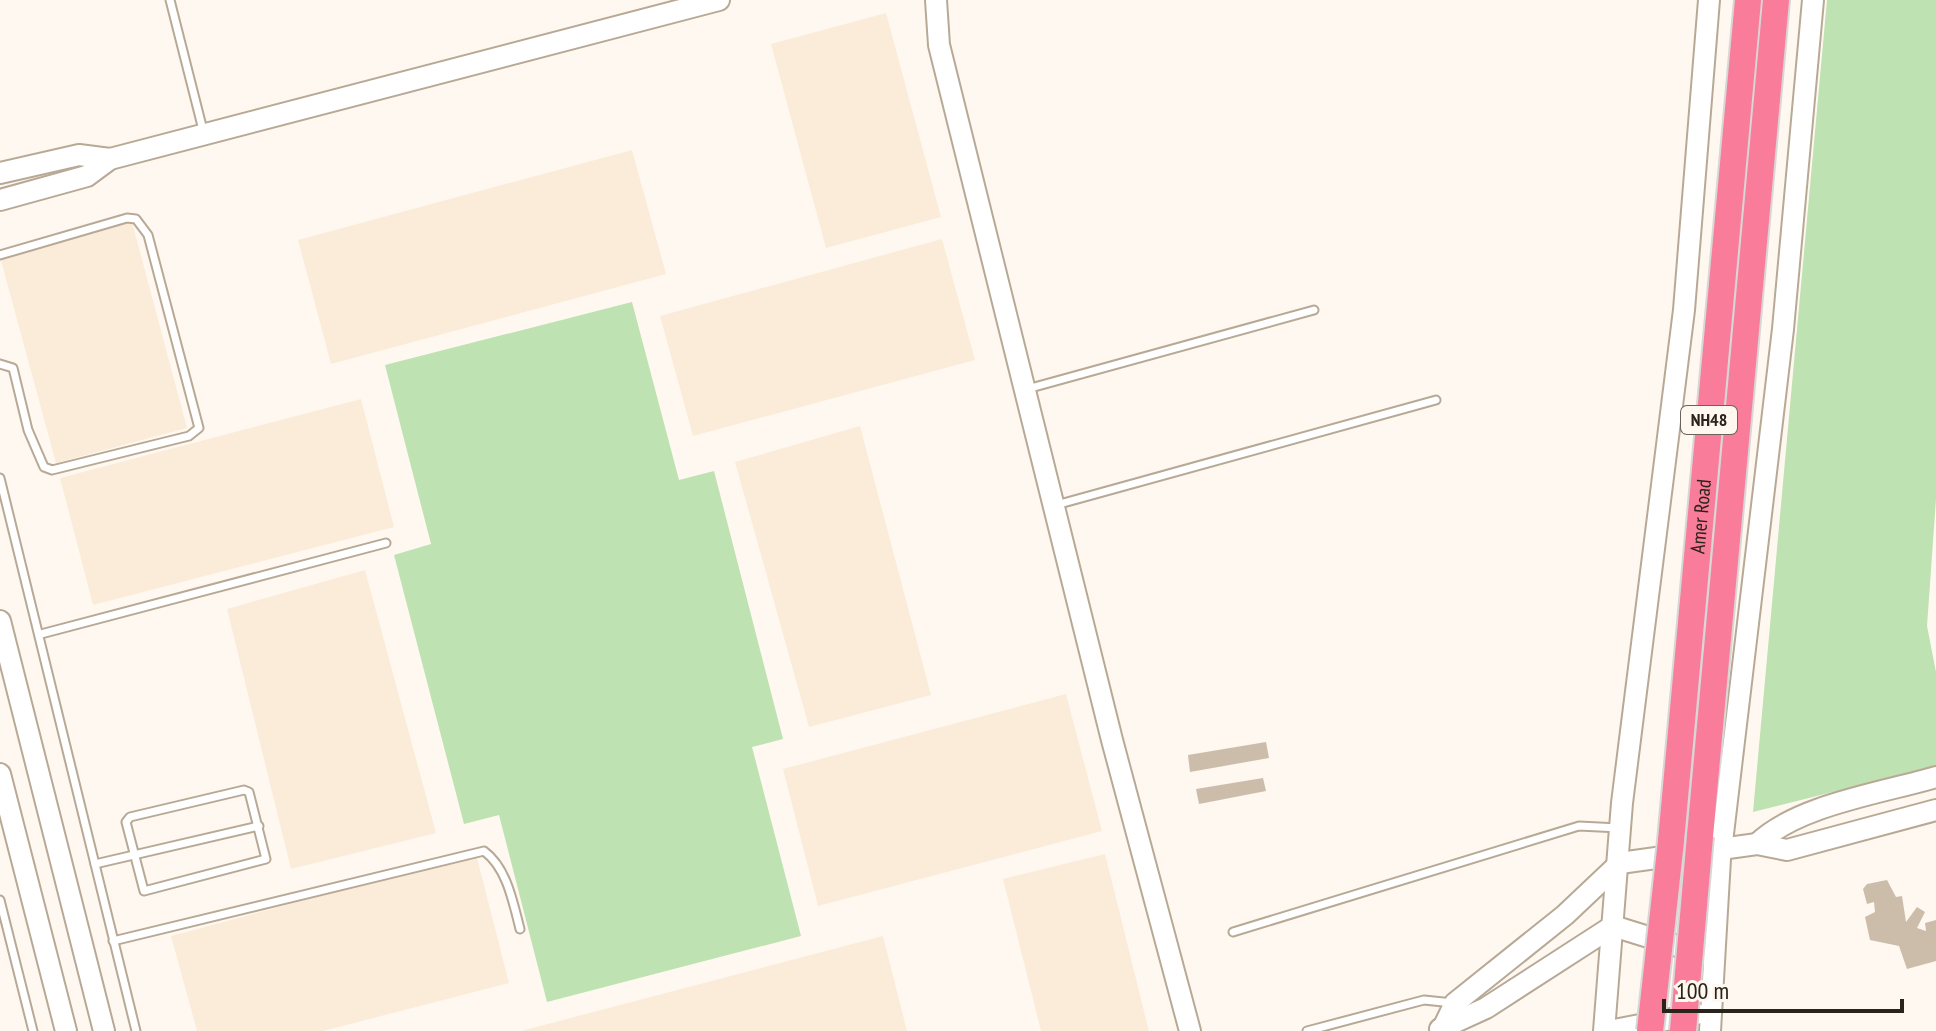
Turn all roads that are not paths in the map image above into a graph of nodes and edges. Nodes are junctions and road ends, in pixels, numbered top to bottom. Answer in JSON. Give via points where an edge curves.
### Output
{"nodes":[{"id":1,"x":170,"y":0,"type":"edge"},
{"id":2,"x":719,"y":0,"type":"edge"},
{"id":3,"x":936,"y":0,"type":"edge"},
{"id":4,"x":1709,"y":0,"type":"edge"},
{"id":5,"x":1748,"y":0,"type":"edge"},
{"id":6,"x":1776,"y":0,"type":"edge"},
{"id":7,"x":1813,"y":0,"type":"edge"},
{"id":8,"x":204,"y":135,"type":"junction"},
{"id":9,"x":110,"y":159,"type":"junction"},
{"id":10,"x":0,"y":173,"type":"edge"},
{"id":11,"x":0,"y":200,"type":"edge"},
{"id":12,"x":0,"y":255,"type":"edge"},
{"id":13,"x":1314,"y":310,"type":"dead end"},
{"id":14,"x":0,"y":364,"type":"edge"},
{"id":15,"x":1025,"y":389,"type":"junction"},
{"id":16,"x":1436,"y":400,"type":"dead end"},
{"id":17,"x":0,"y":478,"type":"edge"},
{"id":18,"x":1054,"y":505,"type":"junction"},
{"id":19,"x":386,"y":543,"type":"dead end"},
{"id":20,"x":0,"y":624,"type":"edge"},
{"id":21,"x":41,"y":634,"type":"junction"},
{"id":22,"x":0,"y":774,"type":"edge"},
{"id":23,"x":1936,"y":777,"type":"edge"},
{"id":24,"x":1936,"y":810,"type":"edge"},
{"id":25,"x":259,"y":826,"type":"junction"},
{"id":26,"x":1621,"y":828,"type":"junction"},
{"id":27,"x":1711,"y":842,"type":"junction"},
{"id":28,"x":1757,"y":844,"type":"junction"},
{"id":29,"x":134,"y":855,"type":"junction"},
{"id":30,"x":1620,"y":863,"type":"junction"},
{"id":31,"x":95,"y":864,"type":"junction"},
{"id":32,"x":0,"y":900,"type":"edge"},
{"id":33,"x":1613,"y":926,"type":"junction"},
{"id":34,"x":520,"y":929,"type":"dead end"},
{"id":35,"x":1233,"y":932,"type":"dead end"},
{"id":36,"x":113,"y":941,"type":"junction"},
{"id":37,"x":1715,"y":957,"type":"junction"},
{"id":38,"x":1455,"y":1003,"type":"junction"},
{"id":39,"x":1711,"y":1021,"type":"edge"},
{"id":40,"x":1440,"y":1030,"type":"edge"},
{"id":41,"x":33,"y":1031,"type":"edge"},
{"id":42,"x":66,"y":1031,"type":"edge"},
{"id":43,"x":104,"y":1031,"type":"edge"},
{"id":44,"x":136,"y":1031,"type":"edge"},
{"id":45,"x":1190,"y":1031,"type":"edge"},
{"id":46,"x":1307,"y":1031,"type":"edge"},
{"id":47,"x":1606,"y":1031,"type":"edge"},
{"id":48,"x":1650,"y":1031,"type":"edge"},
{"id":49,"x":1683,"y":1031,"type":"edge"}],
"edges":[{"from":1,"to":8,"type":"lane"},
{"from":2,"to":8,"type":"street"},
{"from":3,"to":15,"type":"street","via":[[939,45]]},
{"from":4,"to":26,"type":"street","via":[[1684,310]]},
{"from":5,"to":48,"type":"highway","name":"Amer Road","number":"NH48","bridge":true},
{"from":6,"to":27,"type":"highway","name":"Amer Road","number":"NH48"},
{"from":7,"to":27,"type":"street","via":[[1783,329]]},
{"from":8,"to":9,"type":"street"},
{"from":9,"to":10,"type":"street","via":[[79,155]]},
{"from":9,"to":11,"type":"street","via":[[87,176]]},
{"from":12,"to":14,"type":"lane","via":[[136,219],[148,235],[199,428],[189,436],[52,470],[44,467],[33,443],[13,368]]},
{"from":13,"to":15,"type":"lane"},
{"from":15,"to":18,"type":"street"},
{"from":16,"to":18,"type":"lane"},
{"from":17,"to":21,"type":"lane"},
{"from":18,"to":45,"type":"street"},
{"from":19,"to":21,"type":"lane"},
{"from":20,"to":43,"type":"street"},
{"from":21,"to":31,"type":"lane"},
{"from":22,"to":42,"type":"street"},
{"from":23,"to":28,"type":"street","via":[[1798,817],[1772,829]]},
{"from":24,"to":28,"type":"street","via":[[1787,850]]},
{"from":25,"to":29,"type":"lane"},
{"from":25,"to":29,"type":"lane","via":[[264,861],[148,892]]},
{"from":25,"to":29,"type":"lane","via":[[244,790],[130,817],[126,822]]},
{"from":26,"to":30,"type":"street"},
{"from":26,"to":35,"type":"lane","via":[[1579,826]]},
{"from":27,"to":28,"type":"street"},
{"from":27,"to":30,"type":"street"},
{"from":27,"to":37,"type":"street"},
{"from":27,"to":49,"type":"highway","name":"Amer Road","number":"NH48","bridge":true},
{"from":29,"to":31,"type":"lane"},
{"from":30,"to":33,"type":"street"},
{"from":30,"to":38,"type":"street","via":[[1565,915]]},
{"from":31,"to":36,"type":"lane"},
{"from":32,"to":41,"type":"lane"},
{"from":33,"to":37,"type":"street"},
{"from":33,"to":40,"type":"street","via":[[1486,1008]]},
{"from":33,"to":47,"type":"street"},
{"from":34,"to":36,"type":"lane","via":[[508,886],[484,851]]},
{"from":36,"to":44,"type":"lane"},
{"from":37,"to":39,"type":"street"},
{"from":38,"to":40,"type":"street"},
{"from":38,"to":46,"type":"lane","via":[[1424,1000]]},
{"from":39,"to":47,"type":"street"}]}
